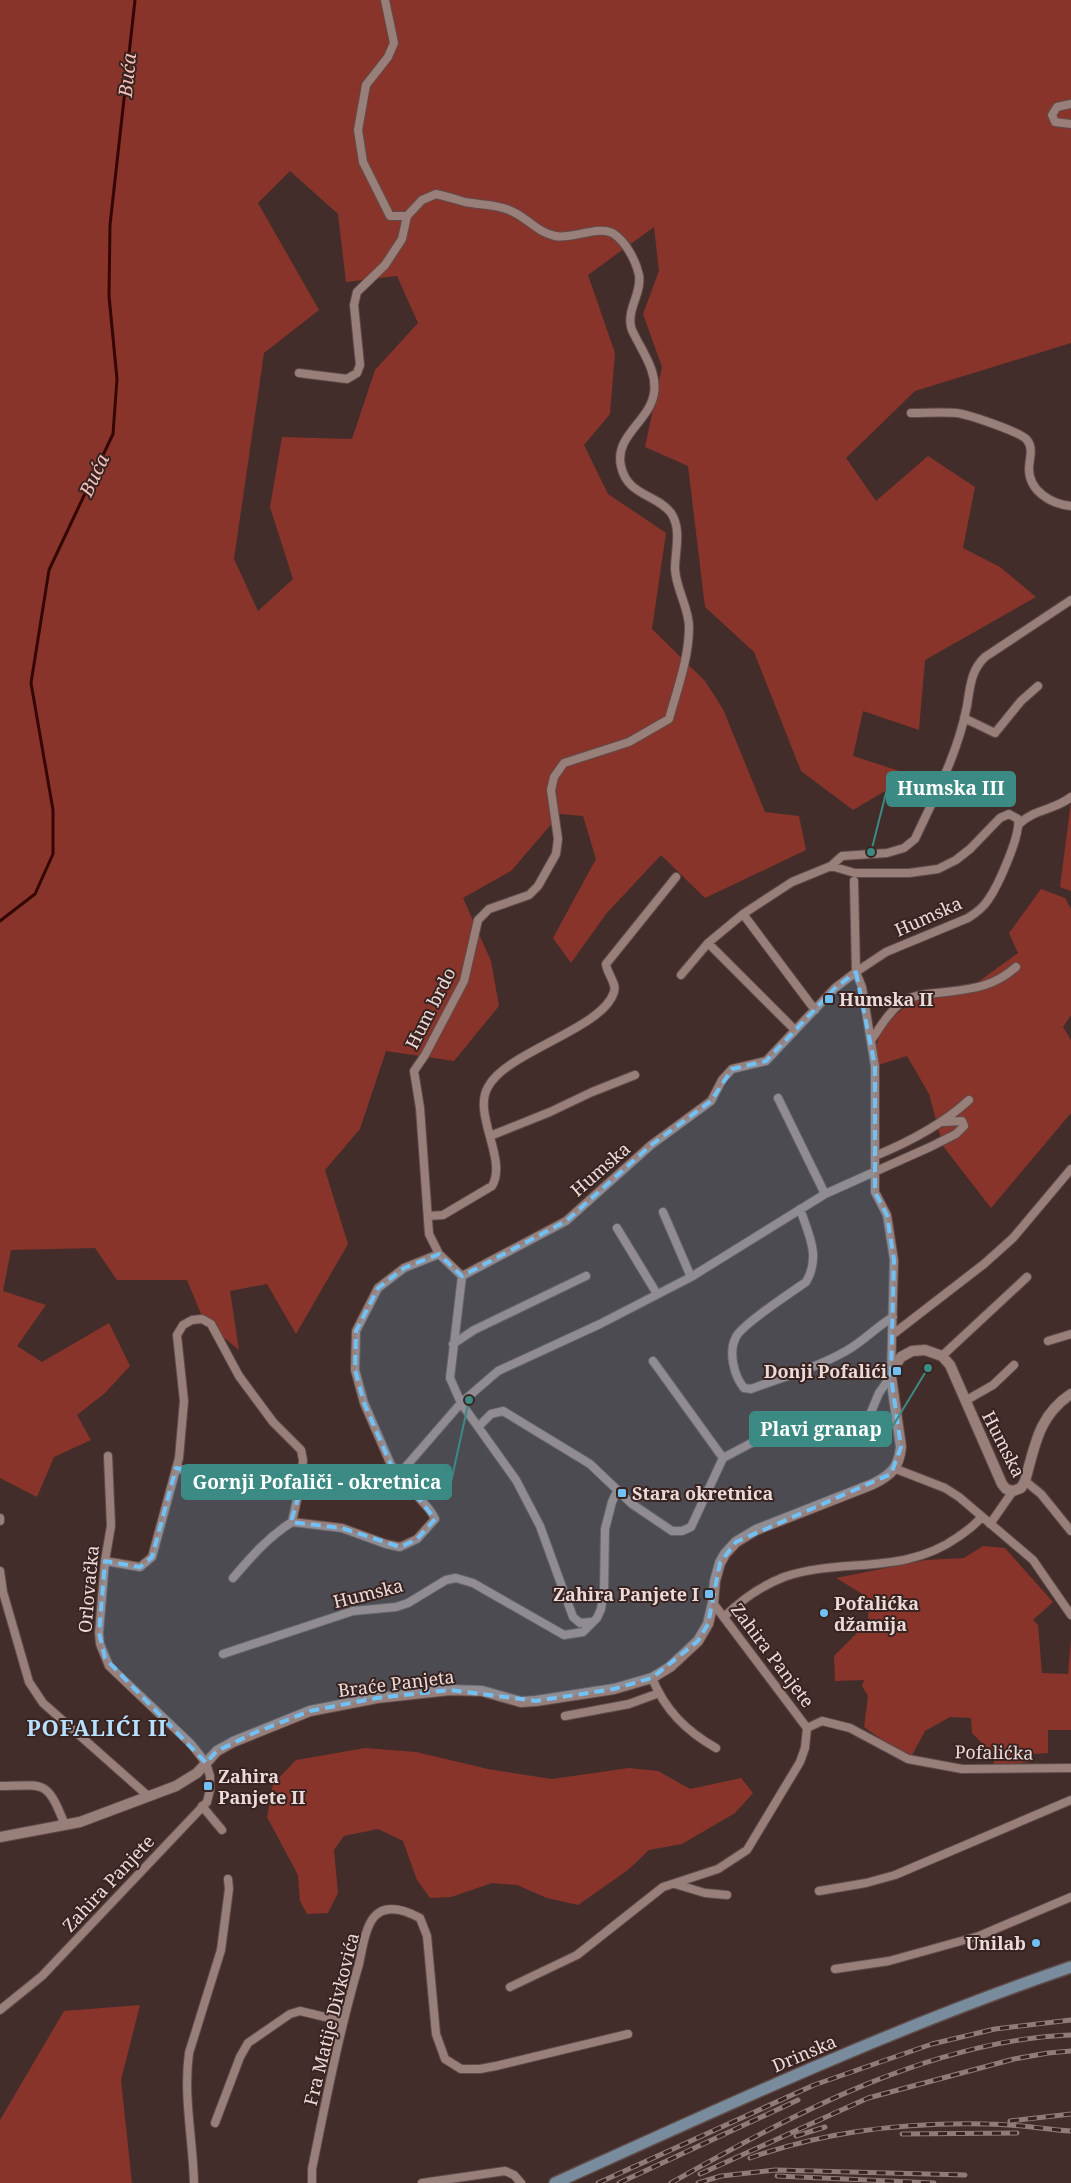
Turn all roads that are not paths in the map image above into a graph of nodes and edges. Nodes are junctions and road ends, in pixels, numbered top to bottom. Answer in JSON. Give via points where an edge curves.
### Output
{"nodes":[{"id":1,"x":384,"y":0,"type":"edge"},
{"id":2,"x":1071,"y":104,"type":"edge"},
{"id":3,"x":1071,"y":124,"type":"edge"},
{"id":4,"x":407,"y":216,"type":"junction"},
{"id":5,"x":299,"y":374,"type":"dead end"},
{"id":6,"x":911,"y":413,"type":"dead end"},
{"id":7,"x":1071,"y":506,"type":"edge"},
{"id":8,"x":1071,"y":600,"type":"edge"},
{"id":9,"x":1038,"y":686,"type":"dead end"},
{"id":10,"x":964,"y":718,"type":"junction"},
{"id":11,"x":1071,"y":797,"type":"edge"},
{"id":12,"x":1019,"y":824,"type":"junction"},
{"id":13,"x":832,"y":866,"type":"junction"},
{"id":14,"x":676,"y":877,"type":"dead end"},
{"id":15,"x":854,"y":881,"type":"dead end"},
{"id":16,"x":743,"y":914,"type":"junction"},
{"id":17,"x":708,"y":943,"type":"junction"},
{"id":18,"x":1016,"y":967,"type":"dead end"},
{"id":19,"x":856,"y":972,"type":"junction"},
{"id":20,"x":681,"y":975,"type":"dead end"},
{"id":21,"x":815,"y":1010,"type":"junction"},
{"id":22,"x":795,"y":1030,"type":"junction"},
{"id":23,"x":872,"y":1039,"type":"junction"},
{"id":24,"x":635,"y":1076,"type":"dead end"},
{"id":25,"x":778,"y":1098,"type":"dead end"},
{"id":26,"x":969,"y":1100,"type":"dead end"},
{"id":27,"x":942,"y":1122,"type":"junction"},
{"id":28,"x":490,"y":1136,"type":"junction"},
{"id":29,"x":875,"y":1156,"type":"junction"},
{"id":30,"x":1071,"y":1169,"type":"edge"},
{"id":31,"x":874,"y":1170,"type":"junction"},
{"id":32,"x":825,"y":1194,"type":"junction"},
{"id":33,"x":800,"y":1210,"type":"junction"},
{"id":34,"x":662,"y":1212,"type":"dead end"},
{"id":35,"x":428,"y":1216,"type":"junction"},
{"id":36,"x":617,"y":1228,"type":"dead end"},
{"id":37,"x":439,"y":1254,"type":"junction"},
{"id":38,"x":462,"y":1276,"type":"junction"},
{"id":39,"x":586,"y":1276,"type":"dead end"},
{"id":40,"x":691,"y":1277,"type":"junction"},
{"id":41,"x":1027,"y":1277,"type":"dead end"},
{"id":42,"x":657,"y":1294,"type":"junction"},
{"id":43,"x":893,"y":1317,"type":"junction"},
{"id":44,"x":1071,"y":1334,"type":"edge"},
{"id":45,"x":892,"y":1336,"type":"junction"},
{"id":46,"x":1048,"y":1341,"type":"dead end"},
{"id":47,"x":453,"y":1344,"type":"junction"},
{"id":48,"x":942,"y":1356,"type":"junction"},
{"id":49,"x":653,"y":1361,"type":"dead end"},
{"id":50,"x":1014,"y":1365,"type":"dead end"},
{"id":51,"x":890,"y":1376,"type":"junction"},
{"id":52,"x":1071,"y":1394,"type":"edge"},
{"id":53,"x":965,"y":1401,"type":"junction"},
{"id":54,"x":461,"y":1403,"type":"junction"},
{"id":55,"x":479,"y":1426,"type":"junction"},
{"id":56,"x":108,"y":1456,"type":"dead end"},
{"id":57,"x":722,"y":1458,"type":"junction"},
{"id":58,"x":407,"y":1466,"type":"junction"},
{"id":59,"x":176,"y":1468,"type":"junction"},
{"id":60,"x":896,"y":1469,"type":"junction"},
{"id":61,"x":1025,"y":1481,"type":"junction"},
{"id":62,"x":617,"y":1491,"type":"junction"},
{"id":63,"x":1013,"y":1491,"type":"junction"},
{"id":64,"x":299,"y":1495,"type":"junction"},
{"id":65,"x":981,"y":1517,"type":"junction"},
{"id":66,"x":292,"y":1522,"type":"junction"},
{"id":67,"x":990,"y":1524,"type":"junction"},
{"id":68,"x":1071,"y":1532,"type":"edge"},
{"id":69,"x":105,"y":1561,"type":"junction"},
{"id":70,"x":0,"y":1571,"type":"edge"},
{"id":71,"x":233,"y":1578,"type":"dead end"},
{"id":72,"x":713,"y":1603,"type":"junction"},
{"id":73,"x":1071,"y":1615,"type":"edge"},
{"id":74,"x":724,"y":1617,"type":"junction"},
{"id":75,"x":592,"y":1622,"type":"junction"},
{"id":76,"x":223,"y":1654,"type":"dead end"},
{"id":77,"x":652,"y":1678,"type":"junction"},
{"id":78,"x":659,"y":1693,"type":"junction"},
{"id":79,"x":565,"y":1716,"type":"dead end"},
{"id":80,"x":807,"y":1728,"type":"junction"},
{"id":81,"x":716,"y":1748,"type":"dead end"},
{"id":82,"x":206,"y":1763,"type":"junction"},
{"id":83,"x":1071,"y":1768,"type":"edge"},
{"id":84,"x":0,"y":1786,"type":"edge"},
{"id":85,"x":148,"y":1796,"type":"junction"},
{"id":86,"x":1071,"y":1800,"type":"edge"},
{"id":87,"x":202,"y":1806,"type":"junction"},
{"id":88,"x":65,"y":1825,"type":"junction"},
{"id":89,"x":222,"y":1830,"type":"dead end"},
{"id":90,"x":0,"y":1837,"type":"edge"},
{"id":91,"x":228,"y":1879,"type":"dead end"},
{"id":92,"x":673,"y":1884,"type":"junction"},
{"id":93,"x":819,"y":1891,"type":"dead end"},
{"id":94,"x":727,"y":1895,"type":"dead end"},
{"id":95,"x":1071,"y":1897,"type":"edge"},
{"id":96,"x":1071,"y":1967,"type":"edge"},
{"id":97,"x":835,"y":1969,"type":"dead end"},
{"id":98,"x":510,"y":1987,"type":"dead end"},
{"id":99,"x":0,"y":2010,"type":"edge"},
{"id":100,"x":342,"y":2021,"type":"junction"},
{"id":101,"x":628,"y":2034,"type":"dead end"},
{"id":102,"x":215,"y":2123,"type":"dead end"},
{"id":103,"x":194,"y":2183,"type":"edge"},
{"id":104,"x":312,"y":2183,"type":"edge"},
{"id":105,"x":422,"y":2183,"type":"edge"},
{"id":106,"x":521,"y":2183,"type":"edge"},
{"id":107,"x":555,"y":2183,"type":"edge"}],
"edges":[{"from":1,"to":4,"type":"street","via":[[394,43],[388,57],[366,86],[358,130],[363,162],[390,216]]},
{"from":2,"to":3,"type":"street","via":[[1057,107],[1052,115],[1055,122]]},
{"from":4,"to":5,"type":"street","via":[[402,239],[385,266],[357,292],[354,305],[360,365],[356,373],[347,379]]},
{"from":4,"to":35,"type":"street","name":"Hum brdo","via":[[422,200],[436,194],[504,208],[555,236],[613,232],[623,243],[639,275],[631,310],[631,327],[652,369],[654,392],[650,408],[622,444],[619,453],[621,467],[626,480],[642,494],[665,506],[674,519],[677,532],[675,570],[689,627],[668,719],[629,742],[564,763],[554,777],[551,790],[558,839],[556,854],[538,886],[529,895],[490,909],[478,920],[464,981],[414,1071]]},
{"from":6,"to":7,"type":"street","via":[[959,413],[1017,432],[1030,445],[1030,478],[1035,488],[1046,498]]},
{"from":8,"to":10,"type":"street","via":[[977,664]]},
{"from":9,"to":10,"type":"street","via":[[995,733]]},
{"from":10,"to":13,"type":"street","via":[[954,754],[915,839],[904,848],[887,853],[842,856]]},
{"from":11,"to":12,"type":"street","via":[[1062,804],[1029,814]]},
{"from":12,"to":13,"type":"street","via":[[1014,815],[1000,818],[970,849],[938,869],[909,873],[854,873]]},
{"from":12,"to":19,"type":"street","name":"Humska","via":[[1001,877],[979,910],[968,918],[886,952]]},
{"from":13,"to":16,"type":"street","via":[[792,882]]},
{"from":14,"to":28,"type":"street","via":[[606,964],[615,991],[597,1014],[505,1068],[488,1085],[484,1105]]},
{"from":15,"to":19,"type":"street"},
{"from":16,"to":17,"type":"street"},
{"from":16,"to":21,"type":"street"},
{"from":17,"to":20,"type":"street"},
{"from":17,"to":22,"type":"street"},
{"from":18,"to":23,"type":"street","via":[[1002,979],[984,986],[921,994],[904,1001]]},
{"from":19,"to":21,"type":"street","name":"Humska","via":[[835,988]]},
{"from":19,"to":23,"type":"street"},
{"from":21,"to":22,"type":"street","name":"Humska"},
{"from":22,"to":38,"type":"street","name":"Humska","via":[[766,1061],[732,1069],[711,1101],[652,1145],[566,1221]]},
{"from":23,"to":29,"type":"street","via":[[876,1082]]},
{"from":24,"to":28,"type":"street"},
{"from":25,"to":32,"type":"street"},
{"from":26,"to":27,"type":"street"},
{"from":27,"to":29,"type":"street"},
{"from":27,"to":31,"type":"street","via":[[962,1121],[964,1126],[956,1134],[930,1147],[884,1169]]},
{"from":28,"to":35,"type":"street","via":[[497,1179],[492,1186],[443,1215]]},
{"from":29,"to":31,"type":"street"},
{"from":30,"to":45,"type":"street","via":[[1013,1238]]},
{"from":31,"to":32,"type":"street"},
{"from":31,"to":43,"type":"street","via":[[875,1192],[887,1215],[891,1235]]},
{"from":32,"to":33,"type":"street"},
{"from":33,"to":40,"type":"street"},
{"from":33,"to":43,"type":"street","via":[[813,1246],[812,1273],[806,1282],[736,1336],[734,1366],[744,1388],[751,1389],[822,1363],[869,1337]]},
{"from":34,"to":40,"type":"street"},
{"from":35,"to":37,"type":"street","name":"Hum brdo","via":[[429,1234]]},
{"from":36,"to":42,"type":"street"},
{"from":37,"to":38,"type":"street","name":"Hum brdo"},
{"from":37,"to":58,"type":"street","via":[[404,1268],[378,1288],[356,1331],[355,1370],[364,1403],[391,1465],[402,1471]]},
{"from":38,"to":47,"type":"street"},
{"from":39,"to":47,"type":"street","via":[[474,1330]]},
{"from":40,"to":42,"type":"street"},
{"from":41,"to":48,"type":"street"},
{"from":42,"to":54,"type":"street","via":[[498,1371]]},
{"from":43,"to":45,"type":"street"},
{"from":44,"to":46,"type":"street"},
{"from":45,"to":51,"type":"street"},
{"from":47,"to":54,"type":"street","via":[[450,1378]]},
{"from":48,"to":51,"type":"street","via":[[925,1350],[912,1351],[901,1357]]},
{"from":48,"to":53,"type":"street","name":"Humska","via":[[950,1365]]},
{"from":49,"to":57,"type":"street"},
{"from":50,"to":53,"type":"street","via":[[993,1385]]},
{"from":51,"to":57,"type":"street","via":[[869,1417],[854,1429],[774,1432]]},
{"from":51,"to":60,"type":"street","via":[[901,1447]]},
{"from":52,"to":61,"type":"street","name":"Humska","via":[[1050,1412],[1039,1431]]},
{"from":53,"to":63,"type":"street","name":"Humska","via":[[1002,1484]]},
{"from":54,"to":55,"type":"street"},
{"from":54,"to":58,"type":"street"},
{"from":55,"to":62,"type":"street","via":[[491,1414],[503,1411],[590,1464]]},
{"from":55,"to":75,"type":"street","via":[[516,1480],[540,1526],[572,1617],[580,1623]]},
{"from":56,"to":69,"type":"street","name":"Orlovačka","via":[[111,1526]]},
{"from":57,"to":62,"type":"street","via":[[691,1527],[682,1531],[672,1531]]},
{"from":58,"to":66,"type":"street","via":[[414,1493],[431,1509],[435,1519],[417,1539],[400,1547],[342,1528]]},
{"from":59,"to":64,"type":"street"},
{"from":59,"to":64,"type":"street","via":[[184,1401],[177,1336],[182,1325],[202,1319],[211,1324],[239,1376],[274,1422],[301,1450],[304,1460]]},
{"from":59,"to":69,"type":"street","via":[[152,1557],[140,1568]]},
{"from":60,"to":65,"type":"street","via":[[945,1488],[959,1496]]},
{"from":60,"to":72,"type":"street","name":"Zahira Panjete","via":[[873,1484],[756,1530],[736,1542],[720,1563]]},
{"from":61,"to":63,"type":"street","name":"Humska","via":[[1021,1488]]},
{"from":61,"to":68,"type":"street","via":[[1042,1494]]},
{"from":62,"to":75,"type":"street","via":[[605,1529],[604,1591],[597,1618]]},
{"from":63,"to":67,"type":"street"},
{"from":64,"to":66,"type":"street"},
{"from":65,"to":67,"type":"street"},
{"from":65,"to":74,"type":"street","via":[[939,1550],[910,1560],[785,1577],[739,1602]]},
{"from":66,"to":71,"type":"street","via":[[262,1546]]},
{"from":67,"to":73,"type":"street","via":[[1033,1560]]},
{"from":69,"to":82,"type":"street","name":"Orlovačka","via":[[99,1632],[105,1658],[120,1678],[191,1744]]},
{"from":70,"to":85,"type":"street","via":[[29,1682],[36,1694]]},
{"from":72,"to":74,"type":"street","name":"Zahira Panjete"},
{"from":72,"to":77,"type":"street","name":"Zahira Panjete","via":[[708,1624],[698,1641],[670,1667]]},
{"from":74,"to":80,"type":"street","name":"Zahira Panjete"},
{"from":75,"to":76,"type":"street","name":"Humska","via":[[583,1632],[564,1635],[473,1583],[456,1578],[446,1580],[408,1603],[353,1611]]},
{"from":77,"to":78,"type":"street"},
{"from":77,"to":82,"type":"street","name":"Braće Panjeta","via":[[614,1689],[536,1701],[521,1702],[482,1691],[450,1690],[377,1698],[310,1712],[263,1729],[218,1751]]},
{"from":78,"to":79,"type":"street","via":[[629,1704]]},
{"from":78,"to":81,"type":"street","via":[[675,1717]]},
{"from":80,"to":83,"type":"street","name":"Pofalićka","via":[[822,1721],[850,1728],[908,1759],[962,1769]]},
{"from":80,"to":92,"type":"street","via":[[800,1762],[747,1850],[718,1869]]},
{"from":82,"to":85,"type":"street","via":[[182,1783]]},
{"from":82,"to":87,"type":"street","name":"Zahira Panjete","via":[[210,1790]]},
{"from":84,"to":88,"type":"street","via":[[37,1785],[47,1790],[55,1798]]},
{"from":85,"to":88,"type":"street"},
{"from":86,"to":93,"type":"street","via":[[895,1875]]},
{"from":87,"to":89,"type":"street"},
{"from":87,"to":99,"type":"street","name":"Zahira Panjete","via":[[42,1976]]},
{"from":88,"to":90,"type":"street"},
{"from":91,"to":103,"type":"street","via":[[221,1950],[187,2069]]},
{"from":92,"to":94,"type":"street"},
{"from":92,"to":98,"type":"street","via":[[646,1899],[578,1955]]},
{"from":95,"to":97,"type":"street","via":[[979,1936],[889,1961]]},
{"from":96,"to":107,"type":"main road","name":"Drinska","via":[[985,1996],[766,2088]]},
{"from":100,"to":101,"type":"street","name":"Fra Matije Divkovića","via":[[367,1932],[375,1916],[388,1909],[407,1911],[420,1918],[427,1936],[436,2034],[445,2058],[461,2069],[496,2066]]},
{"from":100,"to":102,"type":"street","via":[[300,2012],[290,2014],[248,2043]]},
{"from":100,"to":104,"type":"street","name":"Fra Matije Divkovića","via":[[312,2169]]},
{"from":105,"to":106,"type":"street","via":[[505,2171]]}]}
